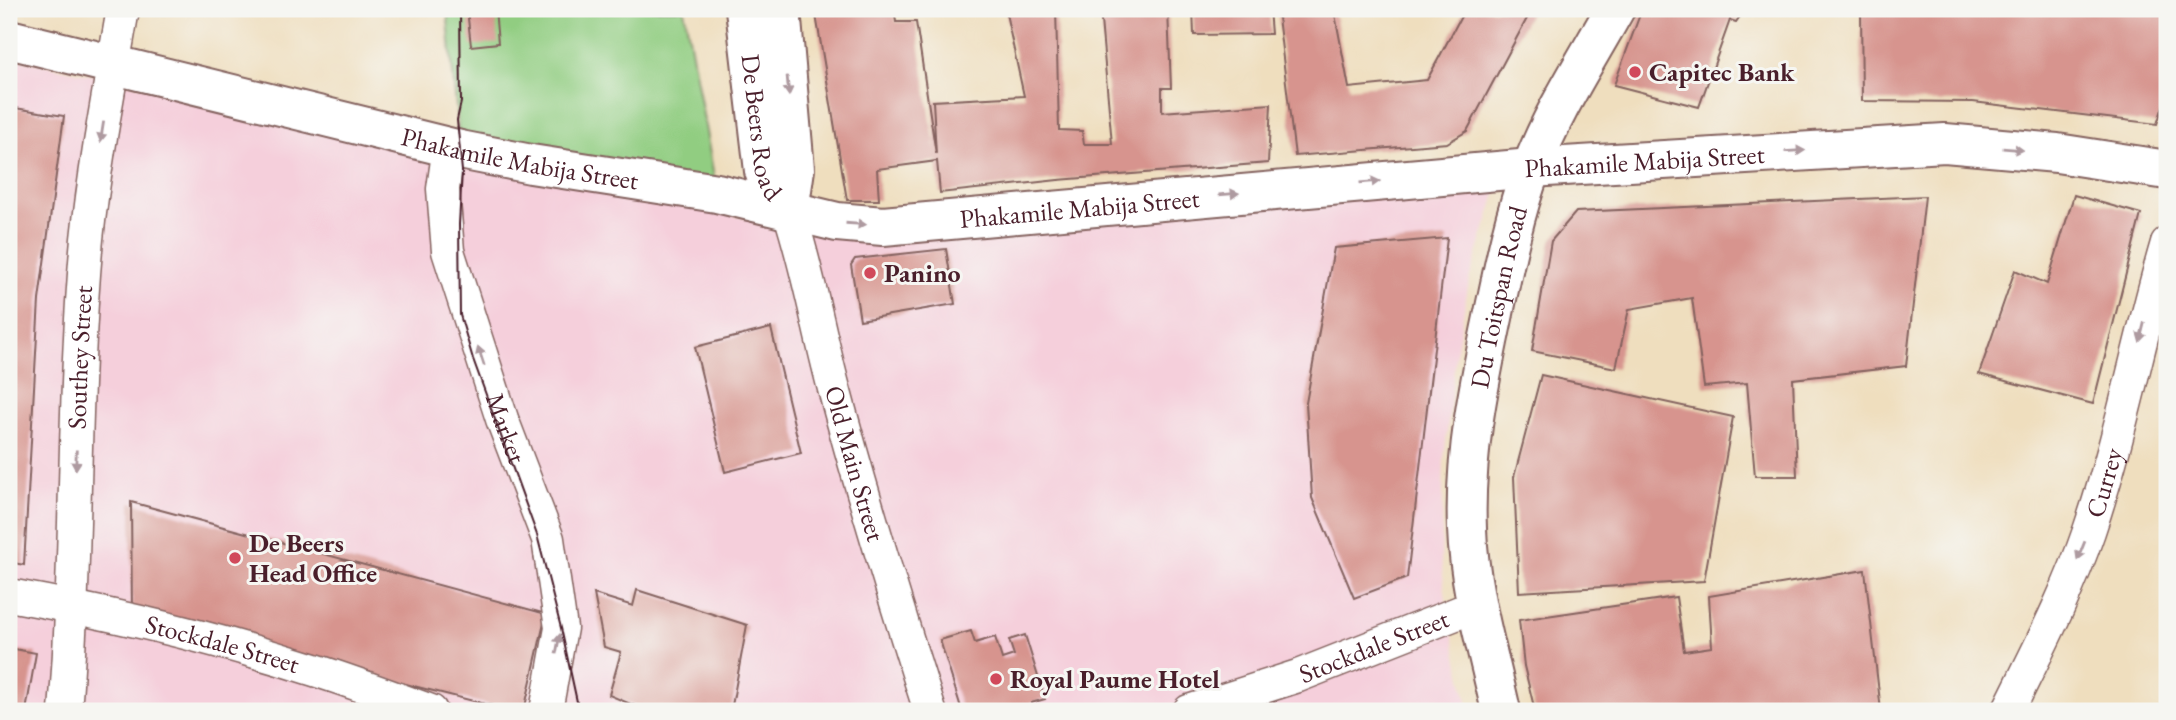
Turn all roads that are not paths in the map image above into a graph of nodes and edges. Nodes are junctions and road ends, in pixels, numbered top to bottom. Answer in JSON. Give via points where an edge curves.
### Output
{"nodes":[{"id":1,"x":123,"y":9,"type":"edge"},
{"id":2,"x":745,"y":9,"type":"edge"},
{"id":3,"x":1615,"y":9,"type":"edge"},
{"id":4,"x":781,"y":13,"type":"edge"},
{"id":5,"x":9,"y":39,"type":"edge"},
{"id":6,"x":113,"y":65,"type":"junction"},
{"id":7,"x":449,"y":146,"type":"junction"},
{"id":8,"x":1531,"y":168,"type":"junction"},
{"id":9,"x":2167,"y":170,"type":"edge"},
{"id":10,"x":789,"y":211,"type":"junction"},
{"id":11,"x":2167,"y":243,"type":"edge"},
{"id":12,"x":9,"y":595,"type":"edge"},
{"id":13,"x":1478,"y":605,"type":"junction"},
{"id":14,"x":71,"y":606,"type":"junction"},
{"id":15,"x":65,"y":711,"type":"edge"},
{"id":16,"x":431,"y":711,"type":"edge"},
{"id":17,"x":545,"y":711,"type":"edge"},
{"id":18,"x":930,"y":711,"type":"edge"},
{"id":19,"x":1189,"y":711,"type":"edge"},
{"id":20,"x":1501,"y":711,"type":"edge"},
{"id":21,"x":2008,"y":711,"type":"edge"}],
"edges":[{"from":1,"to":6,"type":"street","name":"Southey Street"},
{"from":2,"to":10,"type":"street","name":"De Beers Road","via":[[764,170],[771,190]]},
{"from":3,"to":8,"type":"street","name":"Du Toitspan Road"},
{"from":4,"to":10,"type":"street","name":"De Beers Road","one_way":true,"via":[[796,169]]},
{"from":5,"to":6,"type":"street","name":"Phakamile Mabija Street"},
{"from":6,"to":7,"type":"street","name":"Phakamile Mabija Street"},
{"from":6,"to":14,"type":"street","name":"Southey Street","one_way":true,"via":[[87,240]]},
{"from":7,"to":10,"type":"street","name":"Phakamile Mabija Street","via":[[717,193]]},
{"from":17,"to":7,"type":"street","name":"Market","one_way":true,"via":[[561,628],[548,539],[502,419],[448,251],[443,189]]},
{"from":8,"to":9,"type":"street","name":"Phakamile Mabija Street","one_way":true,"via":[[1945,142]]},
{"from":10,"to":8,"type":"street","name":"Phakamile Mabija Street","one_way":true,"via":[[883,226]]},
{"from":8,"to":13,"type":"street","name":"Du Toitspan Road","via":[[1476,397],[1467,529]]},
{"from":10,"to":18,"type":"street","name":"Old Main Street","via":[[866,509]]},
{"from":11,"to":21,"type":"street","name":"Currey","one_way":true,"via":[[2088,533]]},
{"from":12,"to":14,"type":"street","name":"Stockdale Street"},
{"from":13,"to":19,"type":"street","name":"Stockdale Street","via":[[1298,676]]},
{"from":13,"to":20,"type":"street","name":"Du Toitspan Road"},
{"from":14,"to":15,"type":"street","name":"Southey Street"},
{"from":14,"to":16,"type":"street","name":"Stockdale Street","via":[[144,621],[306,667]]}]}
